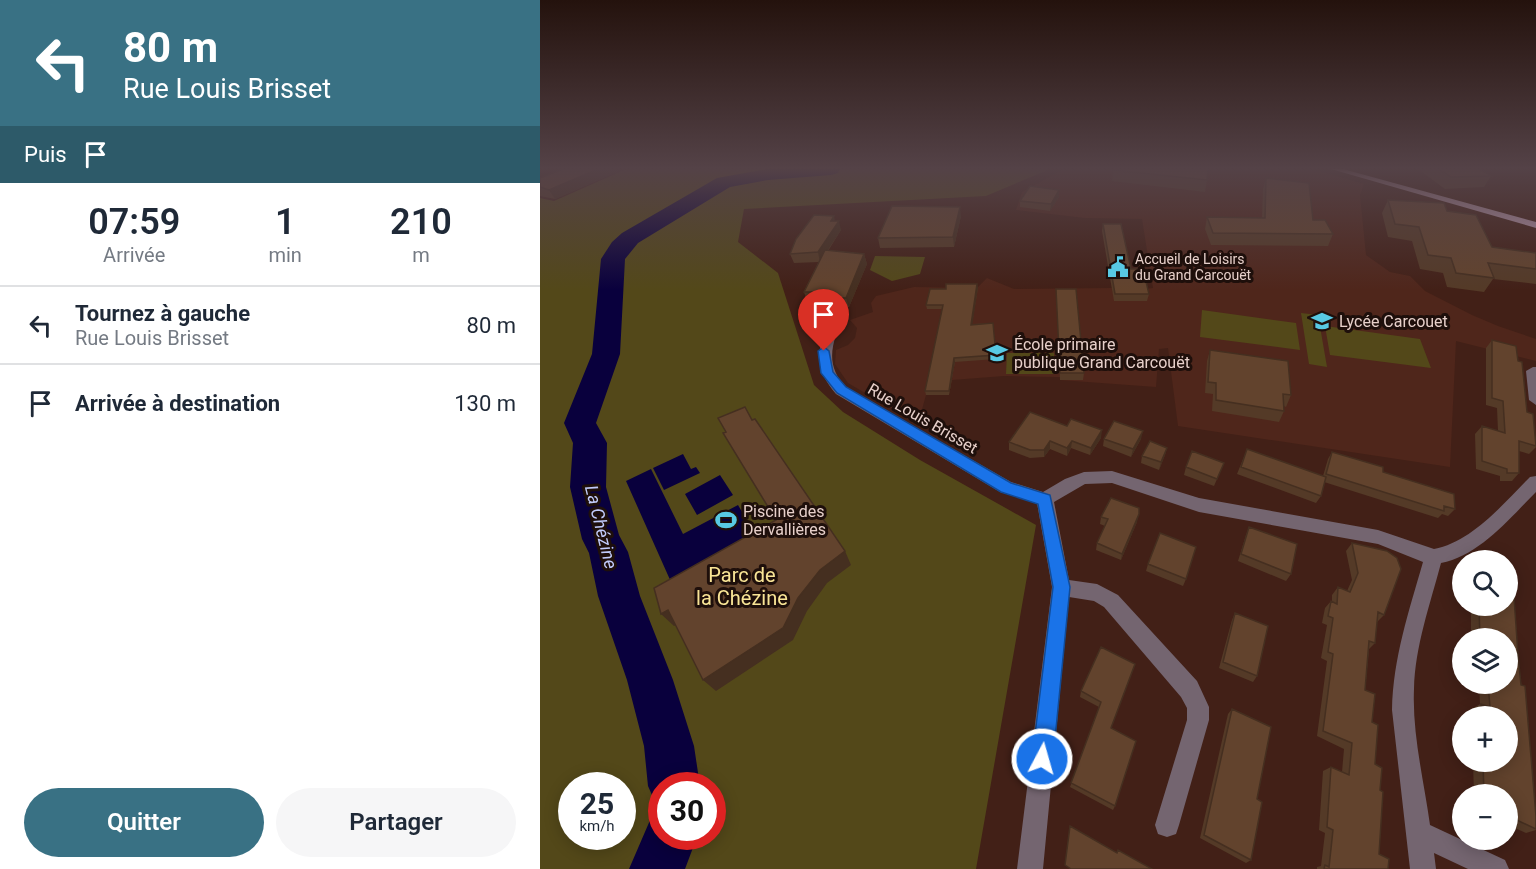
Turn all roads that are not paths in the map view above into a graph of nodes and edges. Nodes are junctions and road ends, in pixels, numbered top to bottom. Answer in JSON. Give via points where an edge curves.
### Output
{"nodes":[{"id":1,"x":1481,"y":210,"type":"edge"},
{"id":2,"x":1536,"y":225,"type":"edge"},
{"id":3,"x":830,"y":335,"type":"dead end"},
{"id":4,"x":1533,"y":371,"type":"dead end"},
{"id":5,"x":1536,"y":400,"type":"edge"},
{"id":6,"x":1536,"y":482,"type":"edge"},
{"id":7,"x":1045,"y":499,"type":"junction"},
{"id":8,"x":1434,"y":557,"type":"junction"},
{"id":9,"x":1061,"y":587,"type":"junction"},
{"id":10,"x":1167,"y":825,"type":"dead end"},
{"id":11,"x":1419,"y":833,"type":"junction"},
{"id":12,"x":1030,"y":869,"type":"edge"},
{"id":13,"x":1423,"y":869,"type":"edge"},
{"id":14,"x":1496,"y":869,"type":"edge"}],
"edges":[{"from":1,"to":2,"type":"main road"},
{"from":3,"to":7,"type":"street","name":"Rue Louis Brisset","via":[[824,363],[827,373],[842,390],[1006,487]]},
{"from":4,"to":5,"type":"street"},
{"from":6,"to":8,"type":"street","via":[[1486,529]]},
{"from":7,"to":8,"type":"street","via":[[1086,478],[1120,478],[1184,502],[1378,537]]},
{"from":7,"to":9,"type":"street"},
{"from":8,"to":11,"type":"street","via":[[1408,644],[1402,685]]},
{"from":9,"to":10,"type":"street","via":[[1097,593],[1111,601],[1194,697],[1198,720]]},
{"from":9,"to":12,"type":"street"},
{"from":11,"to":13,"type":"street"},
{"from":11,"to":14,"type":"street"}]}
